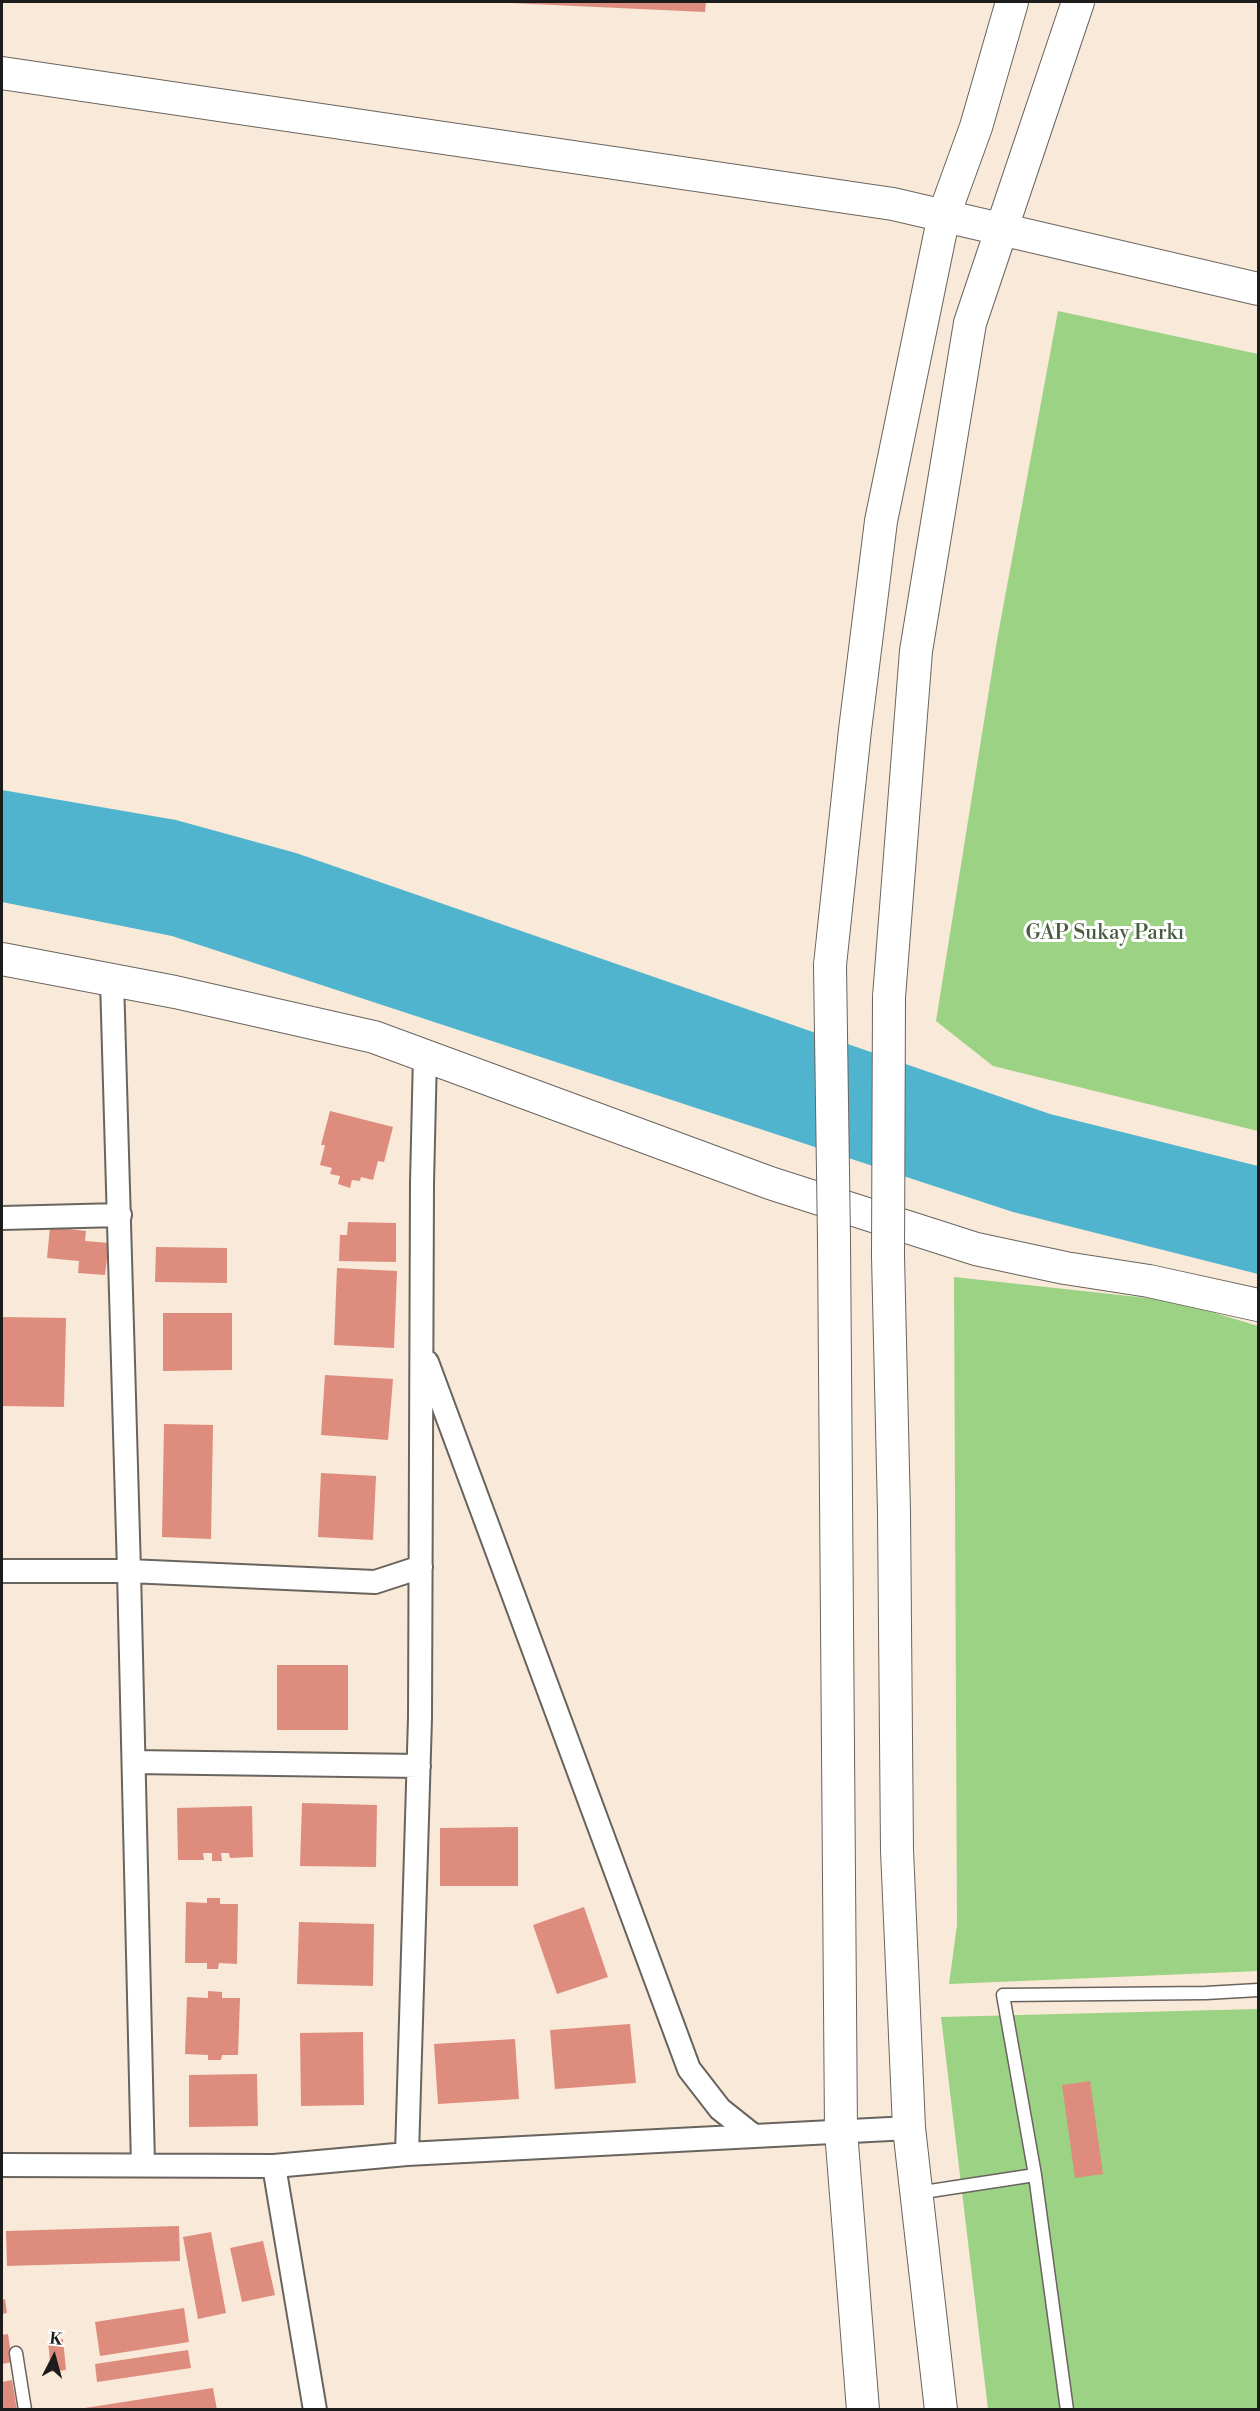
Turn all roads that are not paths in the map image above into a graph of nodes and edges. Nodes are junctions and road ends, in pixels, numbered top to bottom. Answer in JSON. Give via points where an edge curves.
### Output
{"nodes":[{"id":1,"x":1012,"y":2,"type":"edge"},
{"id":2,"x":1078,"y":2,"type":"edge"},
{"id":3,"x":2,"y":73,"type":"edge"},
{"id":4,"x":944,"y":215,"type":"junction"},
{"id":5,"x":1003,"y":230,"type":"junction"},
{"id":6,"x":1258,"y":289,"type":"edge"},
{"id":7,"x":2,"y":959,"type":"edge"},
{"id":8,"x":112,"y":980,"type":"junction"},
{"id":9,"x":425,"y":1055,"type":"junction"},
{"id":10,"x":120,"y":1215,"type":"junction"},
{"id":11,"x":2,"y":1218,"type":"edge"},
{"id":12,"x":1258,"y":1305,"type":"edge"},
{"id":13,"x":422,"y":1350,"type":"junction"},
{"id":14,"x":421,"y":1568,"type":"junction"},
{"id":15,"x":129,"y":1570,"type":"junction"},
{"id":16,"x":2,"y":1571,"type":"edge"},
{"id":17,"x":134,"y":1762,"type":"junction"},
{"id":18,"x":419,"y":1766,"type":"junction"},
{"id":19,"x":1258,"y":1990,"type":"edge"},
{"id":20,"x":909,"y":2128,"type":"junction"},
{"id":21,"x":841,"y":2132,"type":"junction"},
{"id":22,"x":754,"y":2136,"type":"junction"},
{"id":23,"x":407,"y":2154,"type":"junction"},
{"id":24,"x":2,"y":2165,"type":"edge"},
{"id":25,"x":143,"y":2166,"type":"junction"},
{"id":26,"x":274,"y":2166,"type":"junction"},
{"id":27,"x":1035,"y":2175,"type":"junction"},
{"id":28,"x":916,"y":2193,"type":"junction"},
{"id":29,"x":16,"y":2353,"type":"dead end"},
{"id":30,"x":25,"y":2409,"type":"edge"},
{"id":31,"x":315,"y":2409,"type":"edge"},
{"id":32,"x":863,"y":2409,"type":"edge"},
{"id":33,"x":940,"y":2409,"type":"edge"},
{"id":34,"x":1067,"y":2409,"type":"edge"}],
"edges":[{"from":1,"to":4,"type":"main road","via":[[976,127]]},
{"from":2,"to":5,"type":"main road"},
{"from":3,"to":4,"type":"main road","via":[[893,204]]},
{"from":4,"to":5,"type":"main road"},
{"from":4,"to":21,"type":"main road","bridge":true,"via":[[881,521],[830,965]]},
{"from":5,"to":6,"type":"main road"},
{"from":5,"to":20,"type":"main road","bridge":true,"via":[[970,323],[916,651],[889,997],[888,1256],[897,1850]]},
{"from":7,"to":8,"type":"main road"},
{"from":8,"to":9,"type":"main road","via":[[374,1037]]},
{"from":8,"to":10,"type":"street"},
{"from":9,"to":12,"type":"main road","via":[[770,1183],[976,1249]]},
{"from":9,"to":13,"type":"street"},
{"from":10,"to":11,"type":"street"},
{"from":10,"to":15,"type":"street"},
{"from":13,"to":14,"type":"street"},
{"from":13,"to":22,"type":"street","via":[[689,2069],[720,2109]]},
{"from":14,"to":15,"type":"street","via":[[375,1582]]},
{"from":14,"to":18,"type":"street"},
{"from":15,"to":16,"type":"street"},
{"from":15,"to":17,"type":"street"},
{"from":17,"to":18,"type":"street"},
{"from":17,"to":25,"type":"street"},
{"from":18,"to":23,"type":"street"},
{"from":19,"to":27,"type":"lane","via":[[1003,1995]]},
{"from":20,"to":21,"type":"street"},
{"from":20,"to":28,"type":"main road"},
{"from":21,"to":22,"type":"street"},
{"from":21,"to":32,"type":"main road"},
{"from":22,"to":23,"type":"street"},
{"from":23,"to":26,"type":"street"},
{"from":24,"to":25,"type":"street"},
{"from":25,"to":26,"type":"street"},
{"from":26,"to":31,"type":"street"},
{"from":27,"to":28,"type":"lane"},
{"from":27,"to":34,"type":"lane"},
{"from":28,"to":33,"type":"main road"},
{"from":29,"to":30,"type":"lane"}]}
